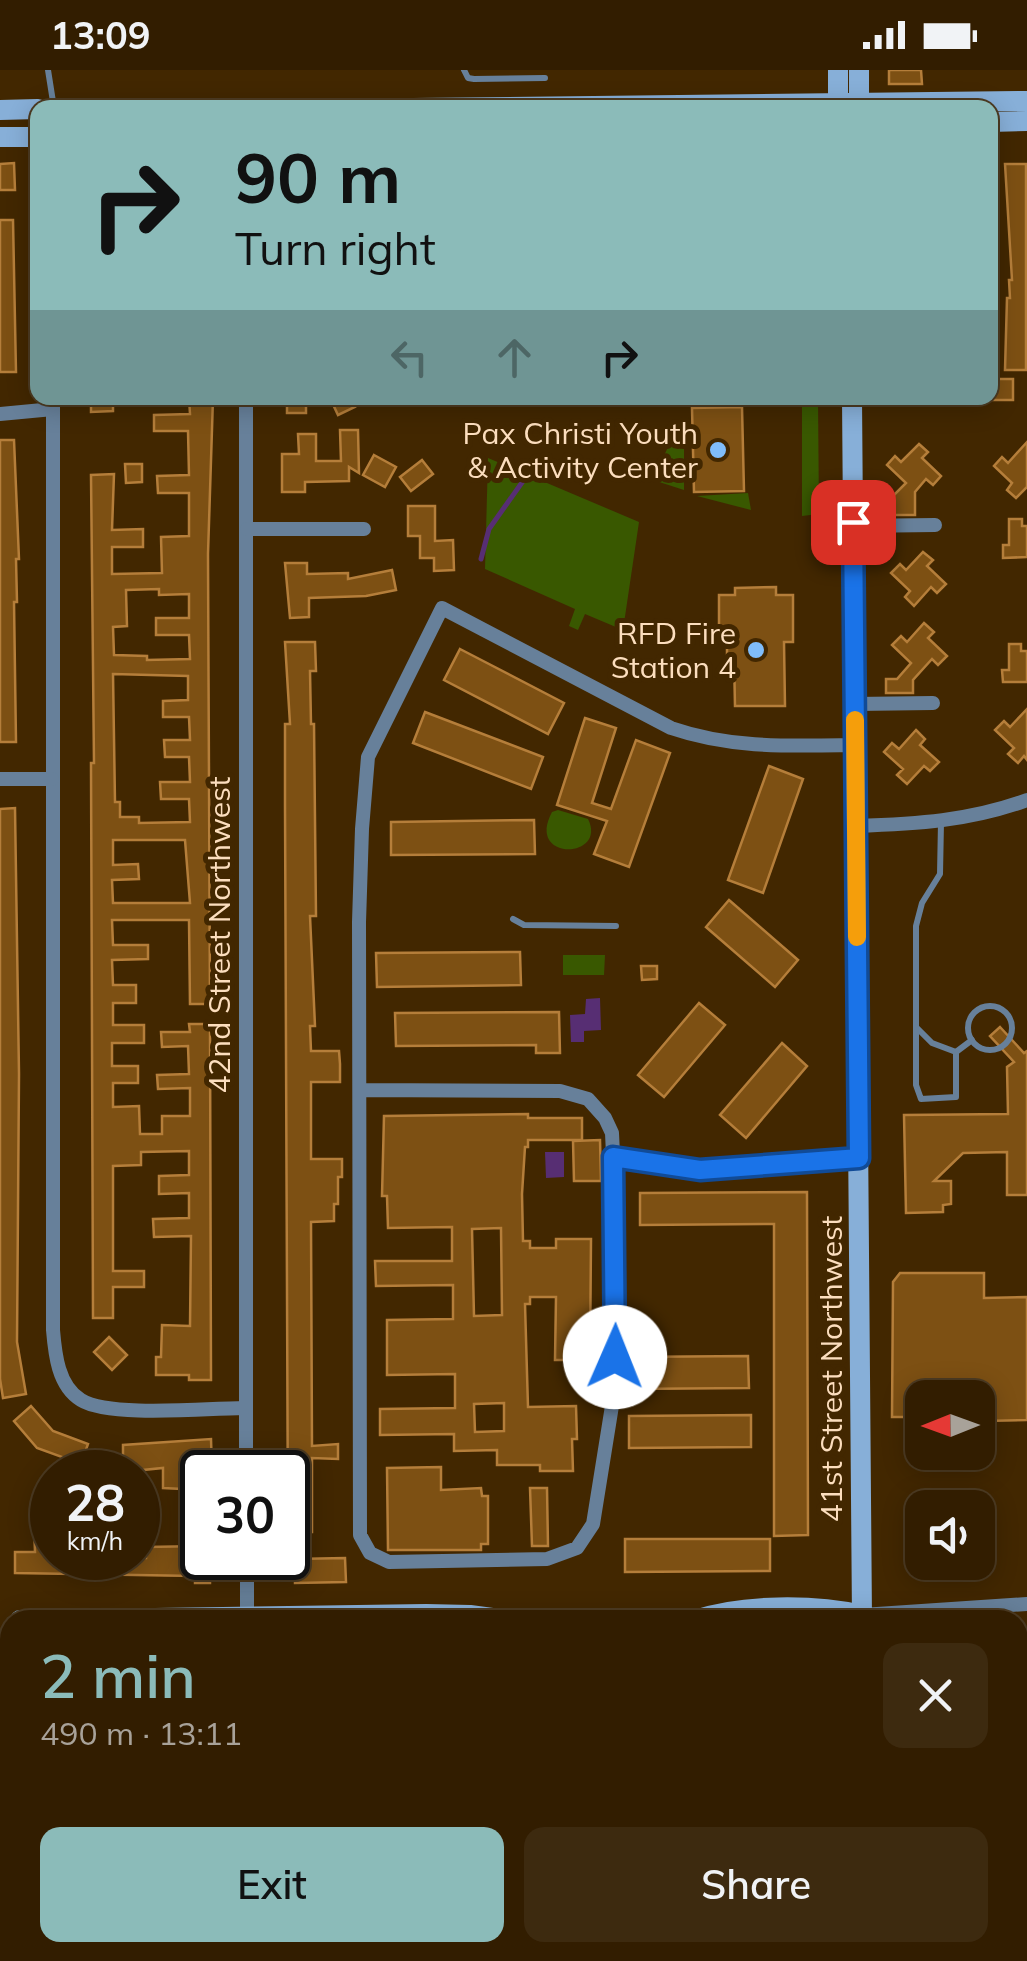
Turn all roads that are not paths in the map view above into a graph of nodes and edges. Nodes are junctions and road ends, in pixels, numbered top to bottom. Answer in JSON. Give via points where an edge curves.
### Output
{"nodes":[{"id":1,"x":48,"y":70,"type":"edge"},
{"id":2,"x":464,"y":70,"type":"edge"},
{"id":3,"x":838,"y":70,"type":"edge"},
{"id":4,"x":859,"y":70,"type":"edge"},
{"id":5,"x":544,"y":78,"type":"dead end"},
{"id":6,"x":53,"y":100,"type":"edge"},
{"id":7,"x":847,"y":100,"type":"edge"},
{"id":8,"x":850,"y":100,"type":"edge"},
{"id":9,"x":998,"y":102,"type":"edge"},
{"id":10,"x":1027,"y":102,"type":"edge"},
{"id":11,"x":30,"y":109,"type":"edge"},
{"id":12,"x":0,"y":110,"type":"edge"},
{"id":13,"x":1027,"y":121,"type":"edge"},
{"id":14,"x":998,"y":122,"type":"edge"},
{"id":15,"x":30,"y":137,"type":"edge"},
{"id":16,"x":0,"y":138,"type":"edge"},
{"id":17,"x":43,"y":405,"type":"edge"},
{"id":18,"x":53,"y":405,"type":"edge"},
{"id":19,"x":246,"y":405,"type":"edge"},
{"id":20,"x":852,"y":405,"type":"edge"},
{"id":21,"x":0,"y":414,"type":"edge"},
{"id":22,"x":935,"y":525,"type":"dead end"},
{"id":23,"x":853,"y":526,"type":"junction"},
{"id":24,"x":247,"y":528,"type":"junction"},
{"id":25,"x":364,"y":528,"type":"dead end"},
{"id":26,"x":933,"y":703,"type":"dead end"},
{"id":27,"x":855,"y":704,"type":"junction"},
{"id":28,"x":855,"y":745,"type":"junction"},
{"id":29,"x":0,"y":779,"type":"edge"},
{"id":30,"x":52,"y":779,"type":"junction"},
{"id":31,"x":1027,"y":800,"type":"edge"},
{"id":32,"x":941,"y":822,"type":"junction"},
{"id":33,"x":855,"y":826,"type":"junction"},
{"id":34,"x":512,"y":920,"type":"dead end"},
{"id":35,"x":616,"y":926,"type":"dead end"},
{"id":36,"x":917,"y":1028,"type":"junction"},
{"id":37,"x":972,"y":1040,"type":"junction"},
{"id":38,"x":956,"y":1052,"type":"junction"},
{"id":39,"x":360,"y":1090,"type":"junction"},
{"id":40,"x":613,"y":1157,"type":"junction"},
{"id":41,"x":859,"y":1158,"type":"junction"},
{"id":42,"x":246,"y":1408,"type":"junction"},
{"id":43,"x":246,"y":1450,"type":"edge"},
{"id":44,"x":247,"y":1580,"type":"edge"},
{"id":45,"x":1027,"y":1604,"type":"edge"},
{"id":46,"x":248,"y":1610,"type":"edge"},
{"id":47,"x":789,"y":1610,"type":"edge"},
{"id":48,"x":837,"y":1610,"type":"edge"},
{"id":49,"x":858,"y":1610,"type":"edge"},
{"id":50,"x":955,"y":1610,"type":"edge"}],
"edges":[{"from":1,"to":6,"type":"lane"},
{"from":2,"to":5,"type":"lane","via":[[474,80]]},
{"from":3,"to":7,"type":"main road"},
{"from":4,"to":8,"type":"main road"},
{"from":9,"to":10,"type":"main road"},
{"from":11,"to":12,"type":"main road"},
{"from":13,"to":14,"type":"main road"},
{"from":15,"to":16,"type":"main road"},
{"from":17,"to":21,"type":"street"},
{"from":18,"to":30,"type":"street"},
{"from":19,"to":24,"type":"street","name":"42nd Street Northwest"},
{"from":20,"to":23,"type":"main road","name":"41st Street Northwest"},
{"from":22,"to":23,"type":"street"},
{"from":23,"to":27,"type":"main road","name":"41st Street Northwest"},
{"from":24,"to":25,"type":"street"},
{"from":24,"to":42,"type":"street","name":"42nd Street Northwest"},
{"from":26,"to":27,"type":"street"},
{"from":27,"to":28,"type":"main road","name":"41st Street Northwest"},
{"from":28,"to":33,"type":"main road","name":"41st Street Northwest"},
{"from":28,"to":39,"type":"street","via":[[746,746],[687,734],[442,608],[375,740],[365,776]]},
{"from":29,"to":30,"type":"street"},
{"from":30,"to":42,"type":"street","via":[[57,1364],[79,1399],[91,1404]]},
{"from":31,"to":32,"type":"street"},
{"from":32,"to":33,"type":"street"},
{"from":32,"to":36,"type":"lane","via":[[940,874],[916,926]]},
{"from":33,"to":41,"type":"main road","name":"41st Street Northwest"},
{"from":34,"to":35,"type":"lane"},
{"from":36,"to":38,"type":"lane"},
{"from":36,"to":38,"type":"lane","via":[[921,1100],[956,1097]]},
{"from":37,"to":37,"type":"lane","via":[[986,1049],[1005,1044],[1012,1032],[1008,1014],[980,1008],[970,1018]]},
{"from":37,"to":38,"type":"lane"},
{"from":39,"to":40,"type":"street","via":[[529,1088],[580,1095],[609,1124]]},
{"from":39,"to":40,"type":"street","via":[[360,1535],[370,1553],[390,1562],[564,1556],[593,1524],[616,1381]]},
{"from":40,"to":41,"type":"street","via":[[700,1170]]},
{"from":41,"to":49,"type":"main road","name":"41st Street Northwest"},
{"from":42,"to":43,"type":"street","name":"42nd Street Northwest"},
{"from":44,"to":46,"type":"street"},
{"from":45,"to":50,"type":"street"},
{"from":47,"to":48,"type":"main road"}]}
